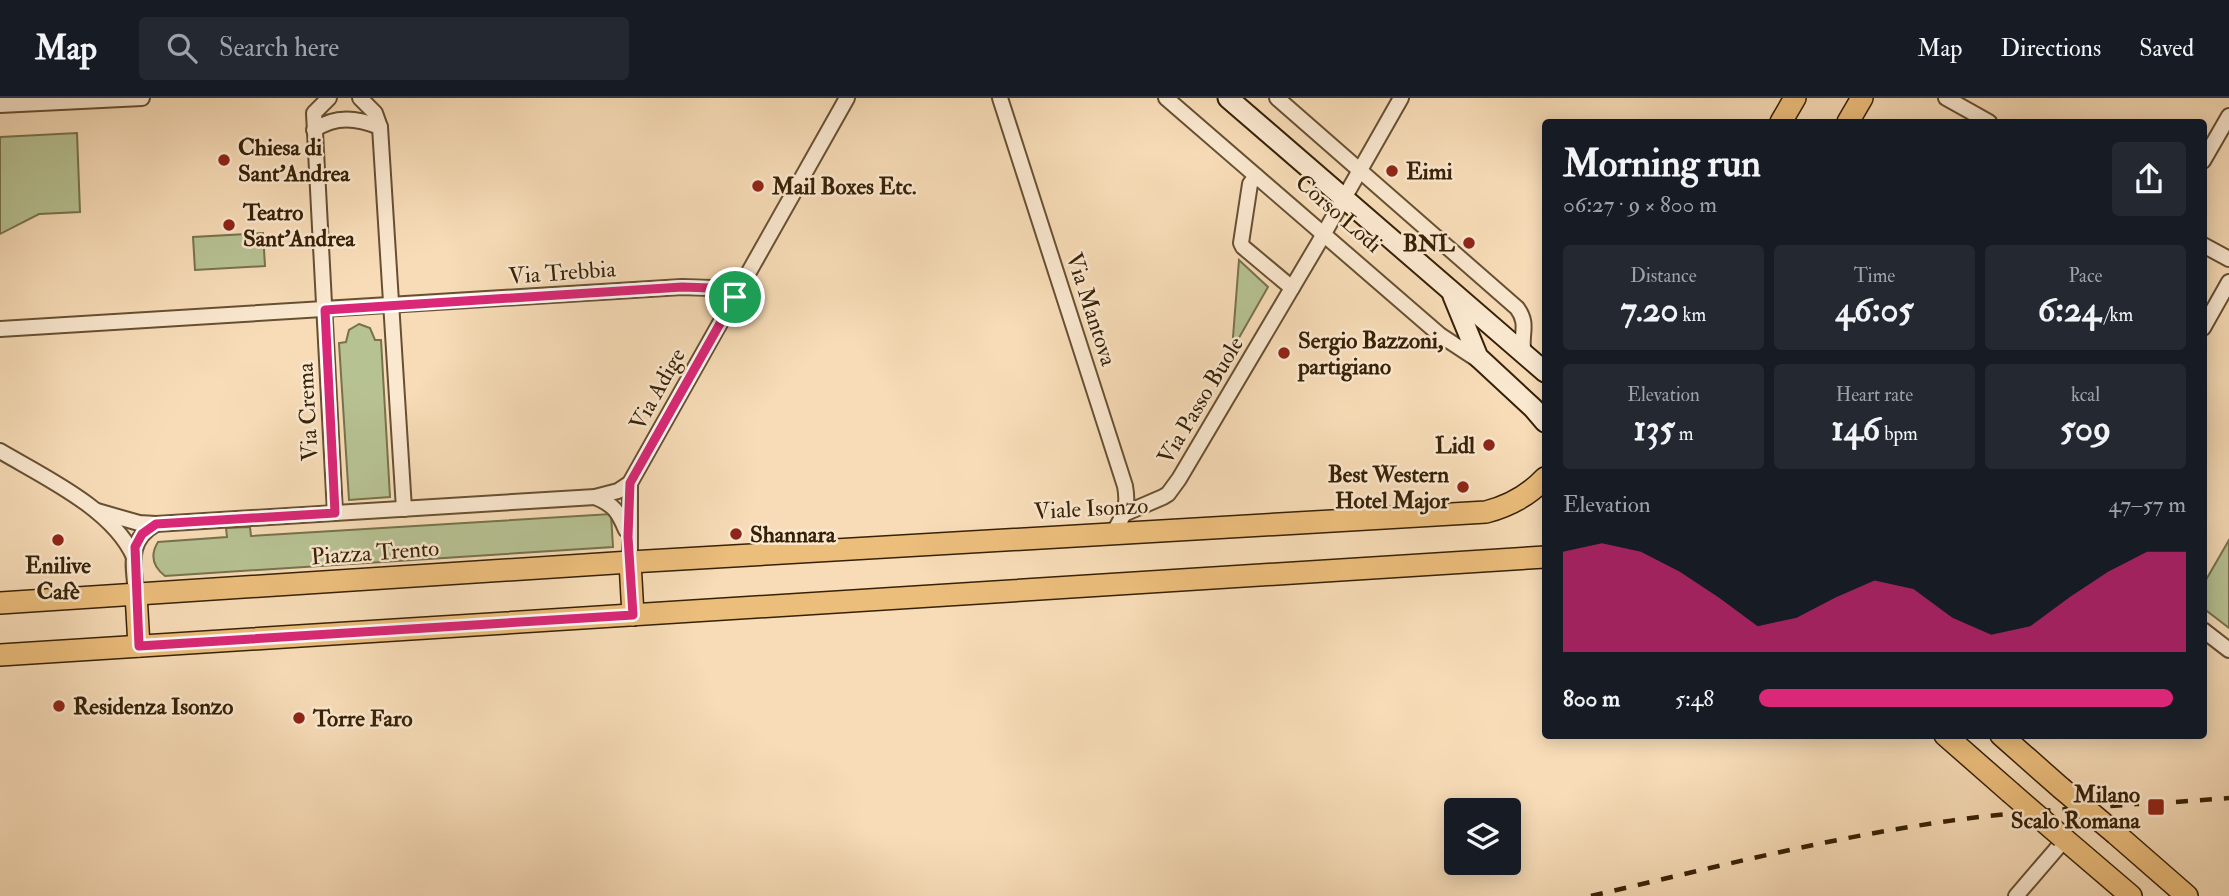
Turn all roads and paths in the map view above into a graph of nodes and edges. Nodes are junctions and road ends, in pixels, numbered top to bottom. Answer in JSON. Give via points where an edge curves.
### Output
{"nodes":[{"id":1,"x":142,"y":98,"type":"edge"},
{"id":2,"x":329,"y":98,"type":"edge"},
{"id":3,"x":360,"y":98,"type":"edge"},
{"id":4,"x":847,"y":98,"type":"edge"},
{"id":5,"x":1000,"y":98,"type":"edge"},
{"id":6,"x":1166,"y":98,"type":"edge"},
{"id":7,"x":1228,"y":98,"type":"edge"},
{"id":8,"x":1277,"y":98,"type":"edge"},
{"id":9,"x":1401,"y":98,"type":"edge"},
{"id":10,"x":1795,"y":98,"type":"edge"},
{"id":11,"x":1862,"y":98,"type":"edge"},
{"id":12,"x":1946,"y":98,"type":"edge"},
{"id":13,"x":0,"y":105,"type":"edge"},
{"id":14,"x":2229,"y":116,"type":"edge"},
{"id":15,"x":1783,"y":119,"type":"edge"},
{"id":16,"x":1850,"y":119,"type":"edge"},
{"id":17,"x":1984,"y":119,"type":"edge"},
{"id":18,"x":380,"y":127,"type":"junction"},
{"id":19,"x":314,"y":130,"type":"junction"},
{"id":20,"x":2207,"y":154,"type":"edge"},
{"id":21,"x":1360,"y":170,"type":"junction"},
{"id":22,"x":1256,"y":176,"type":"junction"},
{"id":23,"x":1344,"y":198,"type":"junction"},
{"id":24,"x":1324,"y":234,"type":"junction"},
{"id":25,"x":2207,"y":247,"type":"edge"},
{"id":26,"x":2229,"y":259,"type":"edge"},
{"id":27,"x":2229,"y":282,"type":"edge"},
{"id":28,"x":1292,"y":288,"type":"junction"},
{"id":29,"x":1451,"y":291,"type":"junction"},
{"id":30,"x":735,"y":297,"type":"junction"},
{"id":31,"x":390,"y":306,"type":"junction"},
{"id":32,"x":325,"y":310,"type":"junction"},
{"id":33,"x":2207,"y":321,"type":"edge"},
{"id":34,"x":0,"y":328,"type":"edge"},
{"id":35,"x":1524,"y":354,"type":"junction"},
{"id":36,"x":1482,"y":362,"type":"junction"},
{"id":37,"x":1542,"y":369,"type":"edge"},
{"id":38,"x":1542,"y":418,"type":"edge"},
{"id":39,"x":0,"y":451,"type":"edge"},
{"id":40,"x":1542,"y":481,"type":"edge"},
{"id":41,"x":630,"y":483,"type":"junction"},
{"id":42,"x":595,"y":497,"type":"junction"},
{"id":43,"x":404,"y":509,"type":"junction"},
{"id":44,"x":97,"y":511,"type":"junction"},
{"id":45,"x":335,"y":513,"type":"junction"},
{"id":46,"x":1126,"y":513,"type":"junction"},
{"id":47,"x":156,"y":524,"type":"junction"},
{"id":48,"x":1114,"y":533,"type":"junction"},
{"id":49,"x":628,"y":537,"type":"junction"},
{"id":50,"x":134,"y":557,"type":"junction"},
{"id":51,"x":1542,"y":557,"type":"edge"},
{"id":52,"x":630,"y":562,"type":"junction"},
{"id":53,"x":136,"y":594,"type":"junction"},
{"id":54,"x":0,"y":603,"type":"edge"},
{"id":55,"x":633,"y":615,"type":"junction"},
{"id":56,"x":2207,"y":633,"type":"edge"},
{"id":57,"x":139,"y":646,"type":"junction"},
{"id":58,"x":2229,"y":650,"type":"edge"},
{"id":59,"x":0,"y":655,"type":"edge"},
{"id":60,"x":1950,"y":739,"type":"edge"},
{"id":61,"x":2006,"y":739,"type":"edge"},
{"id":62,"x":2063,"y":838,"type":"junction"},
{"id":63,"x":2016,"y":896,"type":"edge"},
{"id":64,"x":2131,"y":896,"type":"edge"},
{"id":65,"x":2187,"y":896,"type":"edge"}],
"edges":[{"from":1,"to":13,"type":"street"},
{"from":2,"to":19,"type":"street","name":"Via Crema","via":[[314,113]]},
{"from":3,"to":18,"type":"street","via":[[375,113]]},
{"from":4,"to":30,"type":"street","name":"Via Adige"},
{"from":5,"to":46,"type":"street","name":"Via Mantova","via":[[1122,476]]},
{"from":6,"to":22,"type":"street","name":"Corso Lodi"},
{"from":7,"to":23,"type":"main road","name":"Corso Lodi"},
{"from":8,"to":21,"type":"street","name":"Corso Lodi"},
{"from":9,"to":21,"type":"street","name":"Via Passo Buole"},
{"from":10,"to":15,"type":"main road"},
{"from":11,"to":16,"type":"main road"},
{"from":12,"to":17,"type":"street"},
{"from":14,"to":20,"type":"street"},
{"from":18,"to":19,"type":"street","via":[[345,119]]},
{"from":18,"to":31,"type":"street"},
{"from":19,"to":32,"type":"street","name":"Via Crema"},
{"from":21,"to":23,"type":"street","name":"Via Passo Buole"},
{"from":21,"to":35,"type":"street","name":"Corso Lodi","via":[[1517,308],[1524,321]]},
{"from":22,"to":24,"type":"street","name":"Corso Lodi"},
{"from":22,"to":28,"type":"street","via":[[1250,184],[1241,243]]},
{"from":23,"to":24,"type":"street","name":"Via Passo Buole"},
{"from":23,"to":29,"type":"main road","name":"Corso Lodi"},
{"from":24,"to":28,"type":"street","name":"Via Passo Buole"},
{"from":24,"to":36,"type":"street","name":"Corso Lodi","via":[[1440,335]]},
{"from":25,"to":26,"type":"street"},
{"from":27,"to":33,"type":"street"},
{"from":28,"to":46,"type":"street","name":"Via Passo Buole","via":[[1173,489]]},
{"from":29,"to":35,"type":"main road","name":"Corso Lodi"},
{"from":29,"to":36,"type":"main road","name":"Corso Lodi"},
{"from":30,"to":31,"type":"street","name":"Via Trebbia","via":[[711,288],[682,287]]},
{"from":30,"to":41,"type":"street","name":"Via Adige"},
{"from":31,"to":32,"type":"street"},
{"from":31,"to":43,"type":"street"},
{"from":32,"to":34,"type":"street"},
{"from":32,"to":45,"type":"street","name":"Via Crema"},
{"from":35,"to":37,"type":"main road","name":"Corso Lodi"},
{"from":36,"to":38,"type":"main road","name":"Corso Lodi"},
{"from":39,"to":44,"type":"street"},
{"from":40,"to":48,"type":"main road","name":"Viale Isonzo","via":[[1514,502],[1486,512]]},
{"from":41,"to":42,"type":"street","name":"Piazza Trento"},
{"from":41,"to":49,"type":"street"},
{"from":42,"to":43,"type":"street","name":"Piazza Trento"},
{"from":42,"to":49,"type":"street","via":[[615,509]]},
{"from":43,"to":45,"type":"street","name":"Piazza Trento"},
{"from":44,"to":47,"type":"street","name":"Piazza Trento"},
{"from":44,"to":50,"type":"street","via":[[127,541]]},
{"from":45,"to":47,"type":"street","name":"Piazza Trento"},
{"from":46,"to":48,"type":"street"},
{"from":47,"to":50,"type":"street","via":[[138,540]]},
{"from":48,"to":52,"type":"main road","name":"Viale Isonzo"},
{"from":49,"to":52,"type":"street"},
{"from":50,"to":53,"type":"street"},
{"from":51,"to":55,"type":"main road"},
{"from":52,"to":53,"type":"main road","name":"Piazza Trento"},
{"from":52,"to":55,"type":"main road"},
{"from":53,"to":54,"type":"main road"},
{"from":53,"to":57,"type":"main road"},
{"from":55,"to":57,"type":"main road"},
{"from":56,"to":58,"type":"street"},
{"from":57,"to":59,"type":"main road"},
{"from":60,"to":62,"type":"main road","bridge":true},
{"from":61,"to":65,"type":"main road","bridge":true},
{"from":62,"to":63,"type":"street"},
{"from":62,"to":64,"type":"main road"}]}
